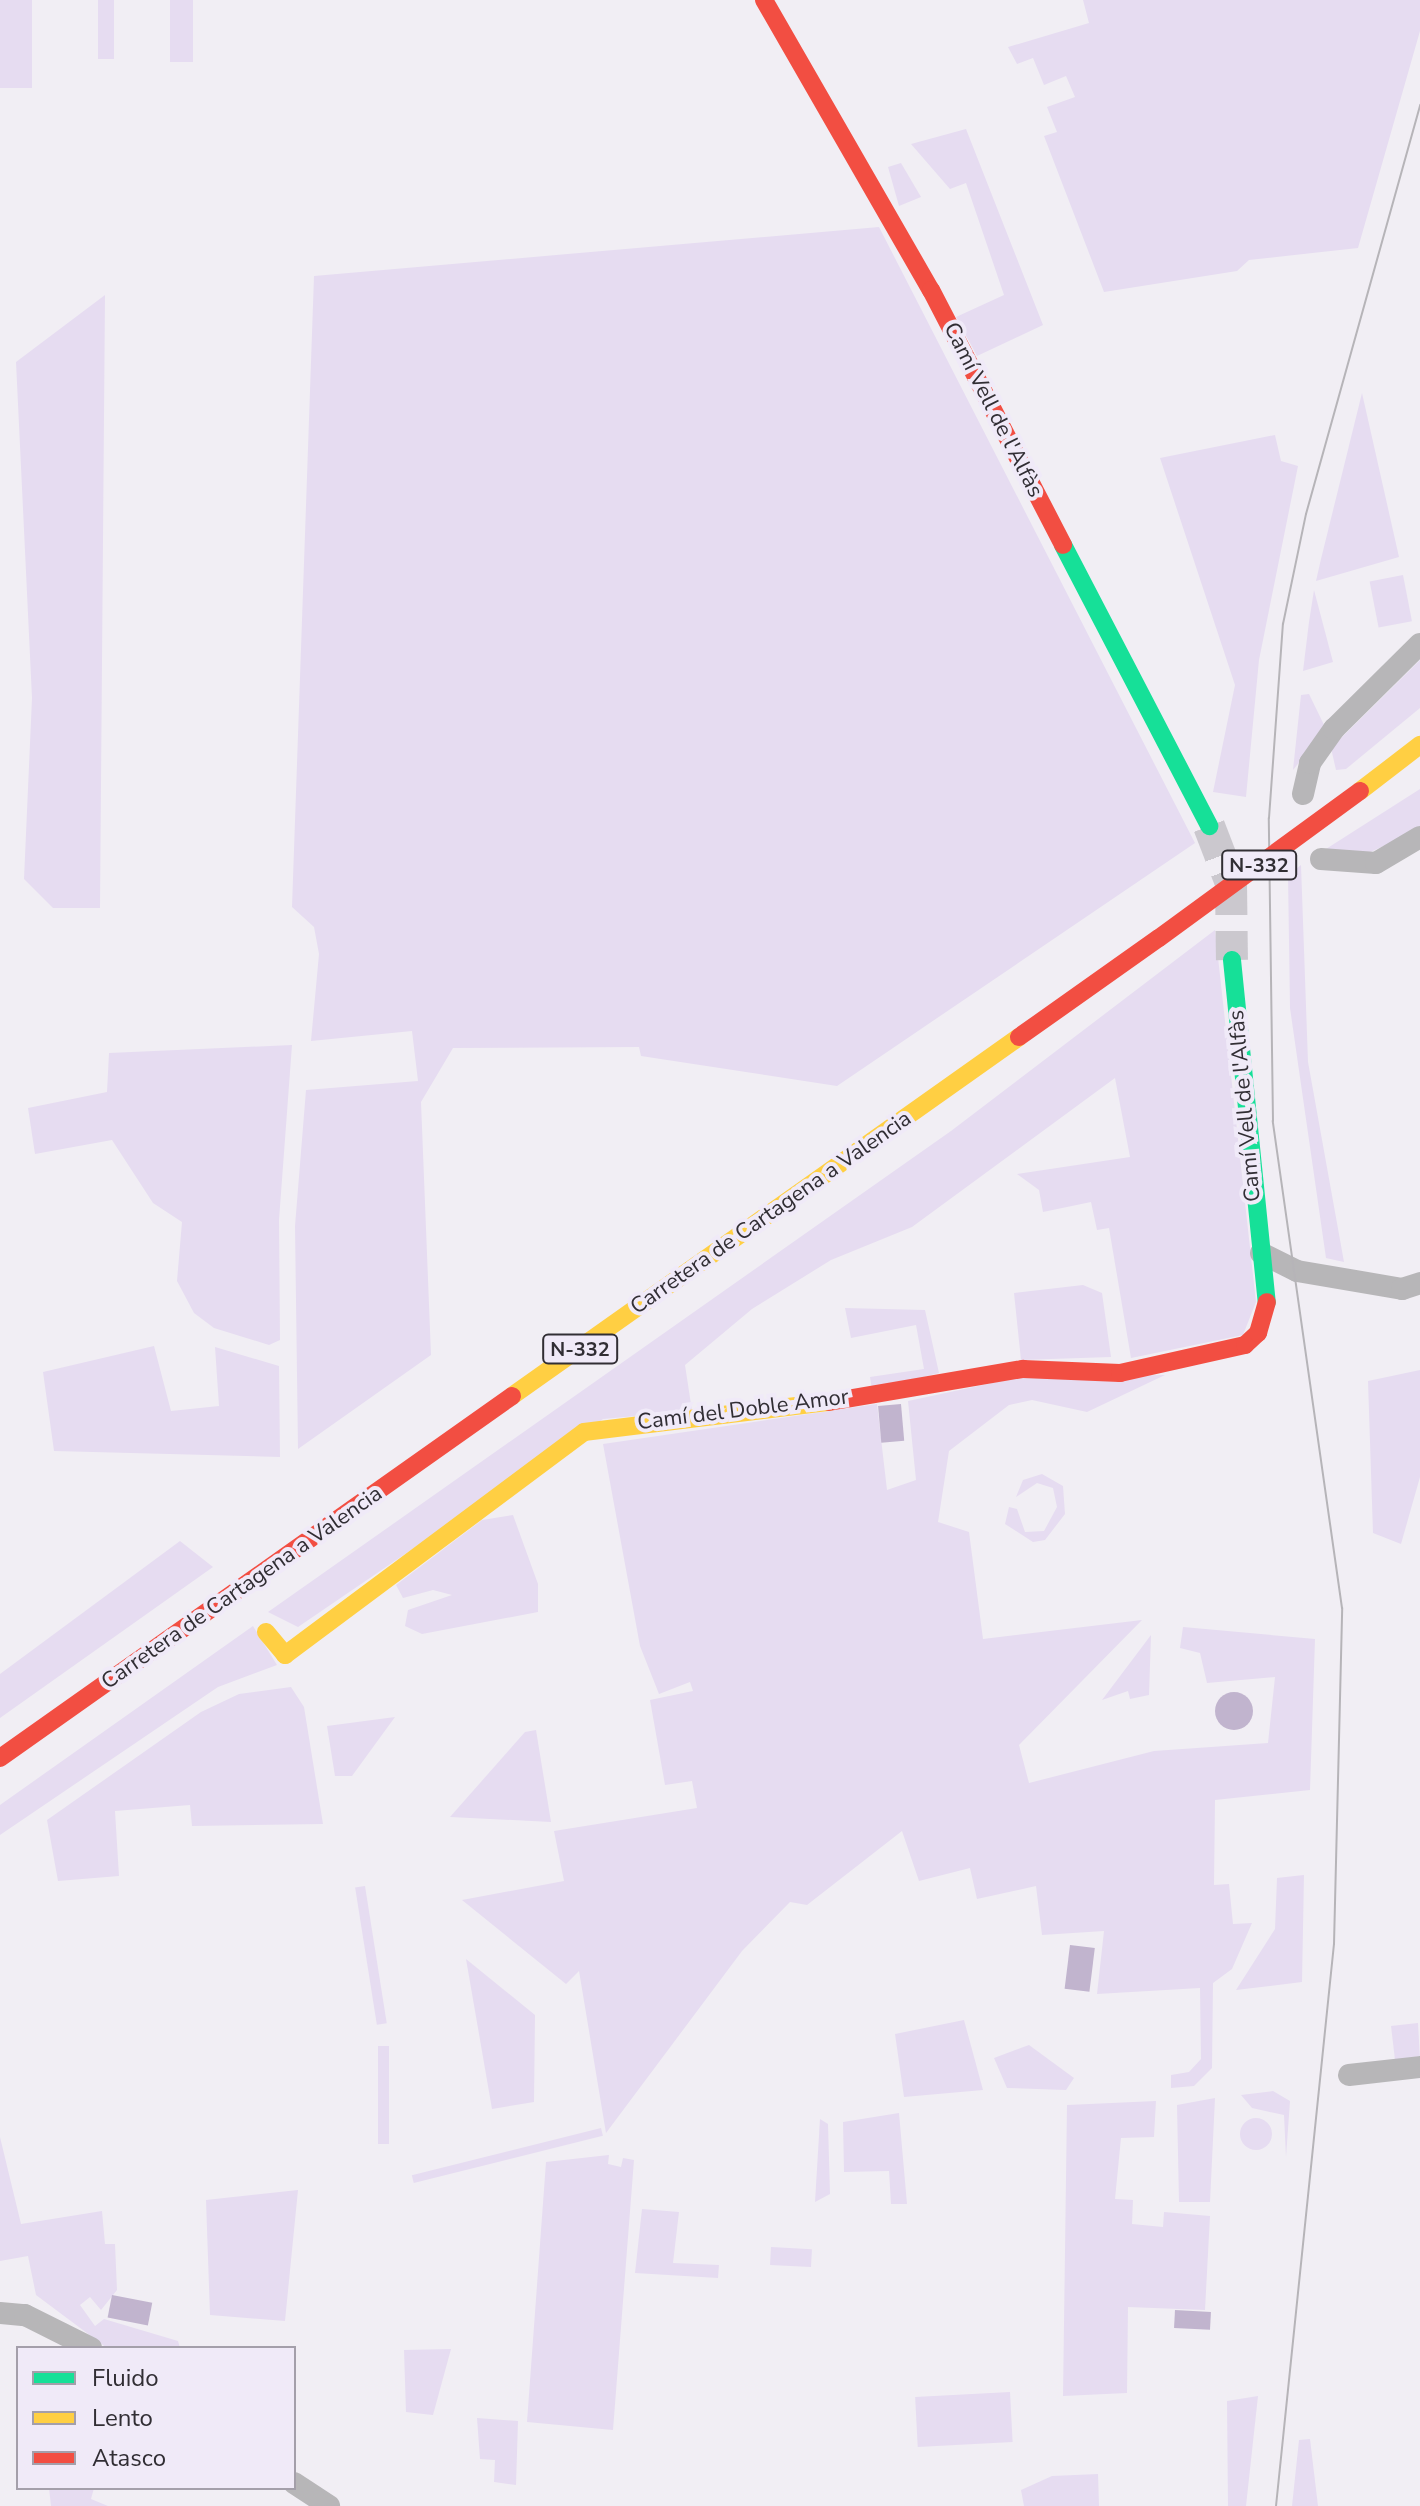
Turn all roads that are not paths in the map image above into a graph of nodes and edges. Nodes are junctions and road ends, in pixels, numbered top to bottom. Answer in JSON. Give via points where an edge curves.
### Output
{"nodes":[{"id":1,"x":764,"y":0,"type":"edge"},
{"id":2,"x":1420,"y":644,"type":"edge"},
{"id":3,"x":1420,"y":745,"type":"edge"},
{"id":4,"x":1303,"y":794,"type":"dead end"},
{"id":5,"x":1209,"y":826,"type":"tunnel mouth"},
{"id":6,"x":1420,"y":837,"type":"edge"},
{"id":7,"x":1321,"y":859,"type":"dead end"},
{"id":8,"x":1232,"y":960,"type":"tunnel mouth"},
{"id":9,"x":1261,"y":1253,"type":"junction"},
{"id":10,"x":1297,"y":1271,"type":"junction"},
{"id":11,"x":1420,"y":1283,"type":"edge"},
{"id":12,"x":1268,"y":1297,"type":"junction"},
{"id":13,"x":266,"y":1632,"type":"dead end"},
{"id":14,"x":0,"y":1758,"type":"edge"},
{"id":15,"x":1420,"y":2067,"type":"edge"},
{"id":16,"x":1349,"y":2075,"type":"dead end"},
{"id":17,"x":0,"y":2313,"type":"edge"},
{"id":18,"x":87,"y":2346,"type":"edge"},
{"id":19,"x":296,"y":2484,"type":"edge"},
{"id":20,"x":329,"y":2506,"type":"edge"}],
"edges":[{"from":1,"to":5,"type":"main road","name":"Camí Vell de l'Alfàs","via":[[931,290]]},
{"from":2,"to":4,"type":"street","via":[[1334,729],[1310,763]]},
{"from":3,"to":14,"type":"main road","name":"Carretera de Cartagena a Valencia","number":"N-332","bridge":true,"via":[[1159,938]]},
{"from":6,"to":7,"type":"street","via":[[1376,863]]},
{"from":8,"to":9,"type":"main road","name":"Camí Vell de l'Alfàs"},
{"from":9,"to":10,"type":"street"},
{"from":9,"to":12,"type":"main road","name":"Camí Vell de l'Alfàs"},
{"from":10,"to":11,"type":"street","via":[[1402,1289]]},
{"from":10,"to":12,"type":"street"},
{"from":12,"to":13,"type":"main road","name":"Camí del Doble Amor","via":[[1258,1333],[1245,1345],[1120,1373],[1023,1369],[942,1388],[584,1432],[285,1655]]},
{"from":15,"to":16,"type":"street"},
{"from":17,"to":18,"type":"street","via":[[25,2315]]},
{"from":19,"to":20,"type":"street"}]}
